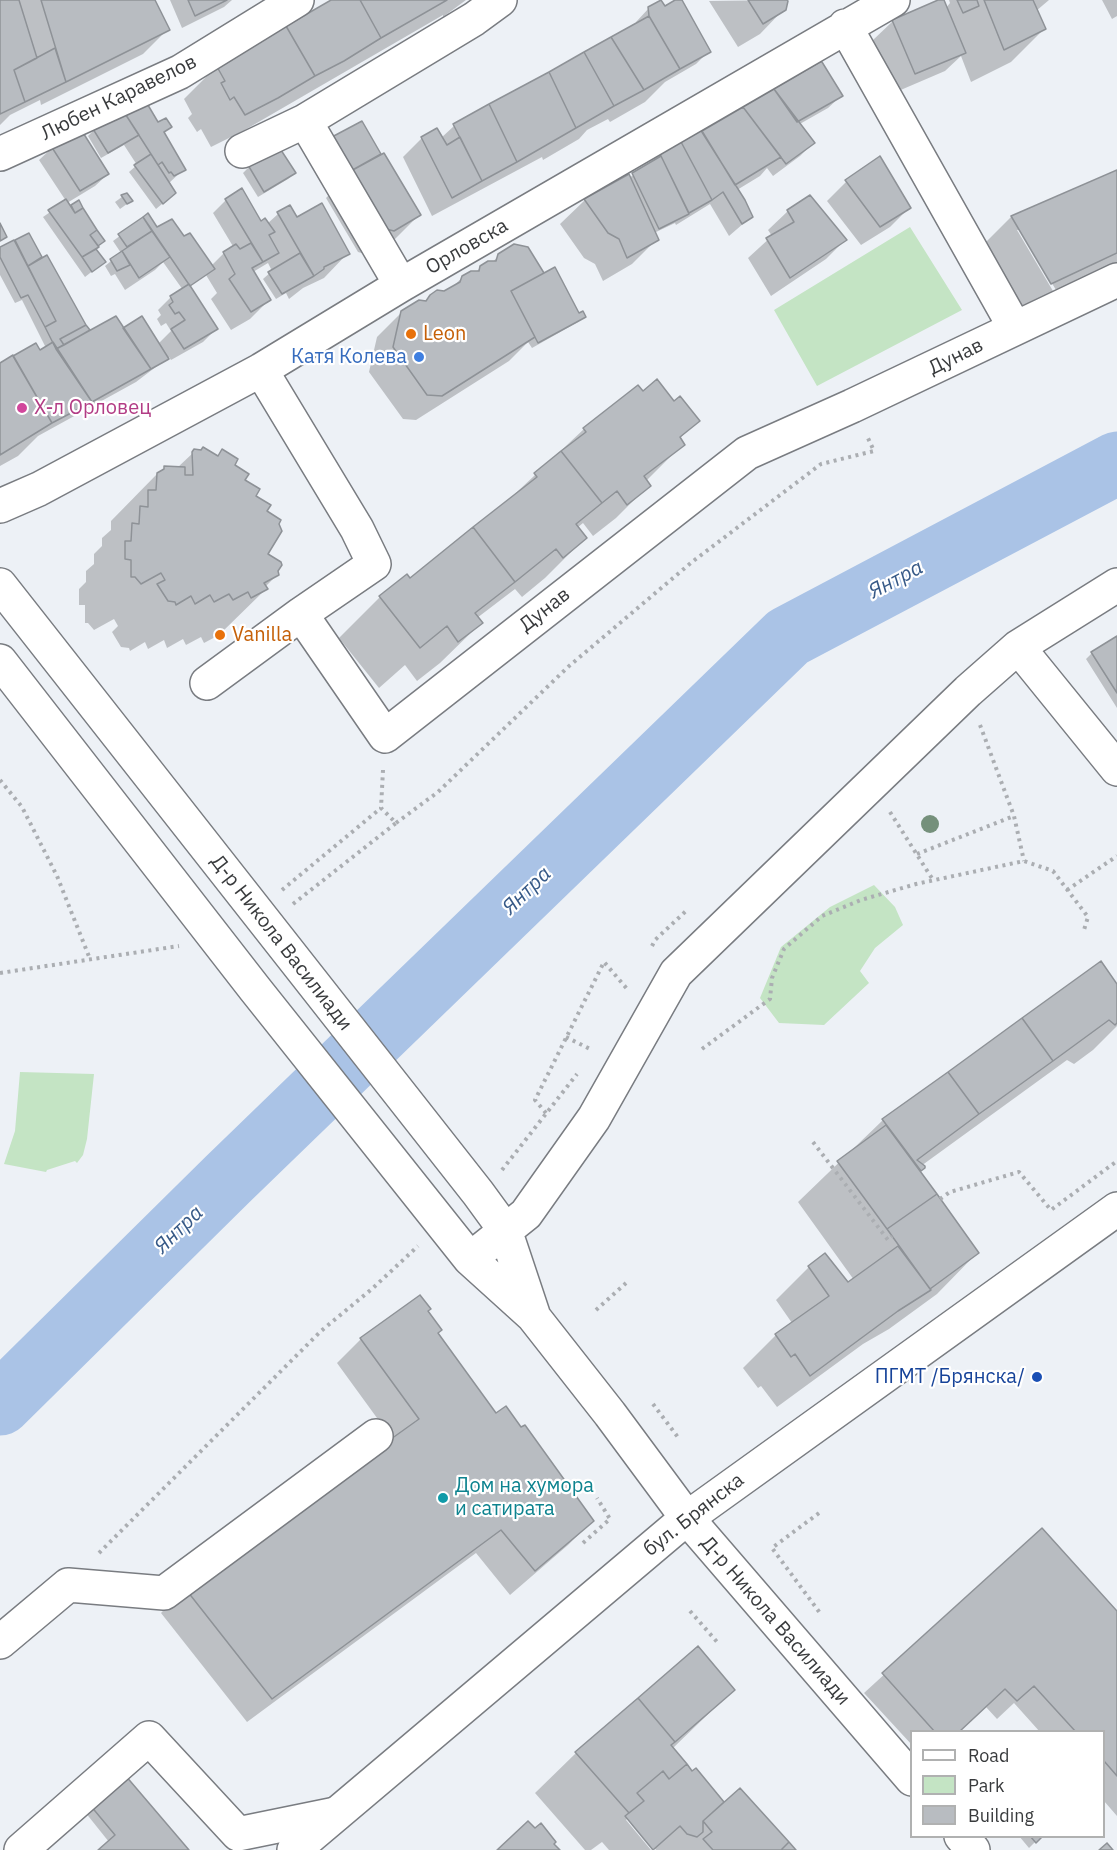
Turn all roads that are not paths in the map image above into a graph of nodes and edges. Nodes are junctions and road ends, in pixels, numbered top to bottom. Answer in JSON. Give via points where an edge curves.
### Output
{"nodes":[{"id":1,"x":297,"y":0,"type":"edge"},
{"id":2,"x":500,"y":0,"type":"edge"},
{"id":3,"x":893,"y":0,"type":"edge"},
{"id":4,"x":845,"y":26,"type":"junction"},
{"id":5,"x":305,"y":121,"type":"junction"},
{"id":6,"x":242,"y":151,"type":"dead end"},
{"id":7,"x":0,"y":154,"type":"edge"},
{"id":8,"x":1117,"y":280,"type":"edge"},
{"id":9,"x":401,"y":285,"type":"junction"},
{"id":10,"x":1015,"y":328,"type":"junction"},
{"id":11,"x":261,"y":370,"type":"junction"},
{"id":12,"x":39,"y":489,"type":"junction"},
{"id":13,"x":0,"y":506,"type":"edge"},
{"id":14,"x":0,"y":533,"type":"edge"},
{"id":15,"x":0,"y":585,"type":"edge"},
{"id":16,"x":1117,"y":585,"type":"edge"},
{"id":17,"x":301,"y":614,"type":"junction"},
{"id":18,"x":1018,"y":647,"type":"junction"},
{"id":19,"x":0,"y":660,"type":"edge"},
{"id":20,"x":207,"y":683,"type":"dead end"},
{"id":21,"x":1117,"y":769,"type":"edge"},
{"id":22,"x":1117,"y":1209,"type":"edge"},
{"id":23,"x":505,"y":1230,"type":"junction"},
{"id":24,"x":470,"y":1259,"type":"junction"},
{"id":25,"x":533,"y":1316,"type":"junction"},
{"id":26,"x":376,"y":1436,"type":"dead end"},
{"id":27,"x":687,"y":1518,"type":"junction"},
{"id":28,"x":0,"y":1642,"type":"edge"},
{"id":29,"x":910,"y":1777,"type":"edge"},
{"id":30,"x":336,"y":1814,"type":"junction"},
{"id":31,"x":21,"y":1850,"type":"edge"},
{"id":32,"x":294,"y":1850,"type":"edge"}],
"edges":[{"from":1,"to":7,"type":"street","name":"Любен Каравелов","via":[[180,72]]},
{"from":2,"to":5,"type":"street"},
{"from":3,"to":4,"type":"street","name":"Орловска"},
{"from":4,"to":9,"type":"street","name":"Орловска"},
{"from":4,"to":10,"type":"street"},
{"from":5,"to":6,"type":"street"},
{"from":5,"to":9,"type":"street"},
{"from":8,"to":10,"type":"street","name":"Дунав"},
{"from":9,"to":11,"type":"street","name":"Орловска"},
{"from":10,"to":17,"type":"street","name":"Дунав","via":[[747,453],[385,736]]},
{"from":11,"to":12,"type":"street","name":"Орловска"},
{"from":11,"to":17,"type":"street","via":[[374,564]]},
{"from":12,"to":13,"type":"street","name":"Орловска"},
{"from":12,"to":14,"type":"street","name":"Орловска"},
{"from":15,"to":23,"type":"street","name":"Д-р Никола Василиади"},
{"from":16,"to":18,"type":"street"},
{"from":17,"to":20,"type":"street"},
{"from":18,"to":21,"type":"street"},
{"from":18,"to":23,"type":"street","via":[[676,973],[594,1118],[526,1214]]},
{"from":19,"to":24,"type":"street","name":"Д-р Никола Василиади"},
{"from":22,"to":27,"type":"street","name":"бул. Брянска"},
{"from":23,"to":24,"type":"street"},
{"from":23,"to":25,"type":"street","name":"Д-р Никола Василиади"},
{"from":24,"to":25,"type":"street","name":"Д-р Никола Василиади"},
{"from":25,"to":27,"type":"street","name":"Д-р Никола Василиади"},
{"from":26,"to":28,"type":"street","via":[[164,1593],[68,1585]]},
{"from":27,"to":29,"type":"street","name":"Д-р Никола Василиади"},
{"from":27,"to":30,"type":"street","name":"бул. Брянска"},
{"from":30,"to":31,"type":"street","via":[[238,1834],[149,1738]]},
{"from":30,"to":32,"type":"street","name":"бул. Брянска"}]}
